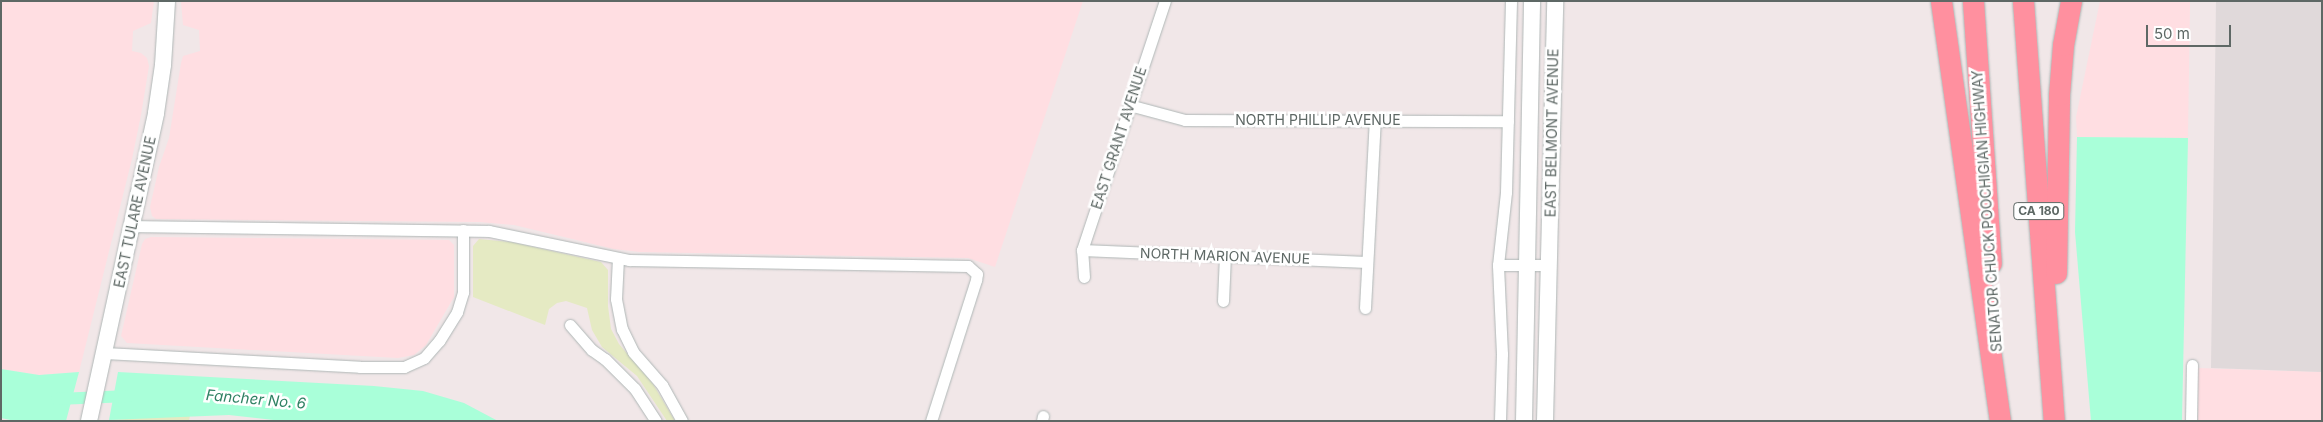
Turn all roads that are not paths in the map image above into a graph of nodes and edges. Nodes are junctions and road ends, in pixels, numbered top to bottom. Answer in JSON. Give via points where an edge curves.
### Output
{"nodes":[{"id":1,"x":167,"y":1,"type":"edge"},
{"id":2,"x":1165,"y":1,"type":"edge"},
{"id":3,"x":1511,"y":1,"type":"edge"},
{"id":4,"x":1532,"y":1,"type":"edge"},
{"id":5,"x":1554,"y":1,"type":"edge"},
{"id":6,"x":1941,"y":1,"type":"edge"},
{"id":7,"x":1973,"y":1,"type":"edge"},
{"id":8,"x":2023,"y":1,"type":"edge"},
{"id":9,"x":2071,"y":1,"type":"edge"},
{"id":10,"x":1129,"y":105,"type":"junction"},
{"id":11,"x":1375,"y":120,"type":"junction"},
{"id":12,"x":1508,"y":121,"type":"junction"},
{"id":13,"x":132,"y":226,"type":"junction"},
{"id":14,"x":462,"y":230,"type":"junction"},
{"id":15,"x":1082,"y":250,"type":"junction"},
{"id":16,"x":1224,"y":256,"type":"junction"},
{"id":17,"x":618,"y":258,"type":"junction"},
{"id":18,"x":1367,"y":262,"type":"junction"},
{"id":19,"x":1498,"y":265,"type":"junction"},
{"id":20,"x":1527,"y":265,"type":"junction"},
{"id":21,"x":1549,"y":265,"type":"junction"},
{"id":22,"x":1084,"y":277,"type":"dead end"},
{"id":23,"x":1223,"y":301,"type":"dead end"},
{"id":24,"x":1365,"y":308,"type":"dead end"},
{"id":25,"x":570,"y":326,"type":"dead end"},
{"id":26,"x":104,"y":352,"type":"junction"},
{"id":27,"x":2192,"y":365,"type":"dead end"},
{"id":28,"x":90,"y":421,"type":"edge"},
{"id":29,"x":656,"y":421,"type":"edge"},
{"id":30,"x":682,"y":421,"type":"edge"},
{"id":31,"x":931,"y":421,"type":"edge"},
{"id":32,"x":1500,"y":421,"type":"edge"},
{"id":33,"x":1524,"y":421,"type":"edge"},
{"id":34,"x":1545,"y":421,"type":"edge"},
{"id":35,"x":2001,"y":421,"type":"edge"},
{"id":36,"x":2054,"y":421,"type":"edge"},
{"id":37,"x":2191,"y":421,"type":"edge"}],
"edges":[{"from":1,"to":13,"type":"street","name":"EAST TULARE AVENUE","via":[[156,113]]},
{"from":2,"to":10,"type":"street","name":"EAST GRANT AVENUE"},
{"from":3,"to":12,"type":"street"},
{"from":4,"to":20,"type":"street","name":"EAST BELMONT AVENUE"},
{"from":5,"to":21,"type":"street","name":"EAST BELMONT AVENUE"},
{"from":6,"to":35,"type":"highway"},
{"from":7,"to":35,"type":"highway","name":"SENATOR CHUCK POOCHIGIAN HIGHWAY"},
{"from":8,"to":36,"type":"highway","number":"CA 180"},
{"from":9,"to":36,"type":"highway","via":[[2059,94]]},
{"from":10,"to":11,"type":"street","name":"NORTH PHILLIP AVENUE","via":[[1186,120]]},
{"from":10,"to":15,"type":"street","name":"EAST GRANT AVENUE"},
{"from":11,"to":12,"type":"street","name":"NORTH PHILLIP AVENUE"},
{"from":11,"to":18,"type":"street"},
{"from":12,"to":19,"type":"street","via":[[1506,192]]},
{"from":13,"to":14,"type":"street"},
{"from":13,"to":26,"type":"street","name":"EAST TULARE AVENUE"},
{"from":14,"to":17,"type":"street","via":[[512,234]]},
{"from":14,"to":26,"type":"street","via":[[462,292],[457,312],[424,358],[404,367]]},
{"from":15,"to":16,"type":"street","name":"NORTH MARION AVENUE"},
{"from":15,"to":22,"type":"street","name":"EAST GRANT AVENUE"},
{"from":16,"to":18,"type":"street","name":"NORTH MARION AVENUE"},
{"from":16,"to":23,"type":"street"},
{"from":17,"to":30,"type":"street","via":[[616,299],[622,329],[633,352],[662,385]]},
{"from":17,"to":31,"type":"street","via":[[968,266],[977,274],[976,280]]},
{"from":18,"to":24,"type":"street"},
{"from":19,"to":20,"type":"street"},
{"from":19,"to":32,"type":"street","via":[[1502,354]]},
{"from":20,"to":21,"type":"street"},
{"from":20,"to":33,"type":"street","name":"EAST BELMONT AVENUE"},
{"from":21,"to":34,"type":"street","name":"EAST BELMONT AVENUE"},
{"from":25,"to":29,"type":"street","via":[[634,389]]},
{"from":26,"to":28,"type":"street","name":"EAST TULARE AVENUE"},
{"from":27,"to":37,"type":"street"}]}
